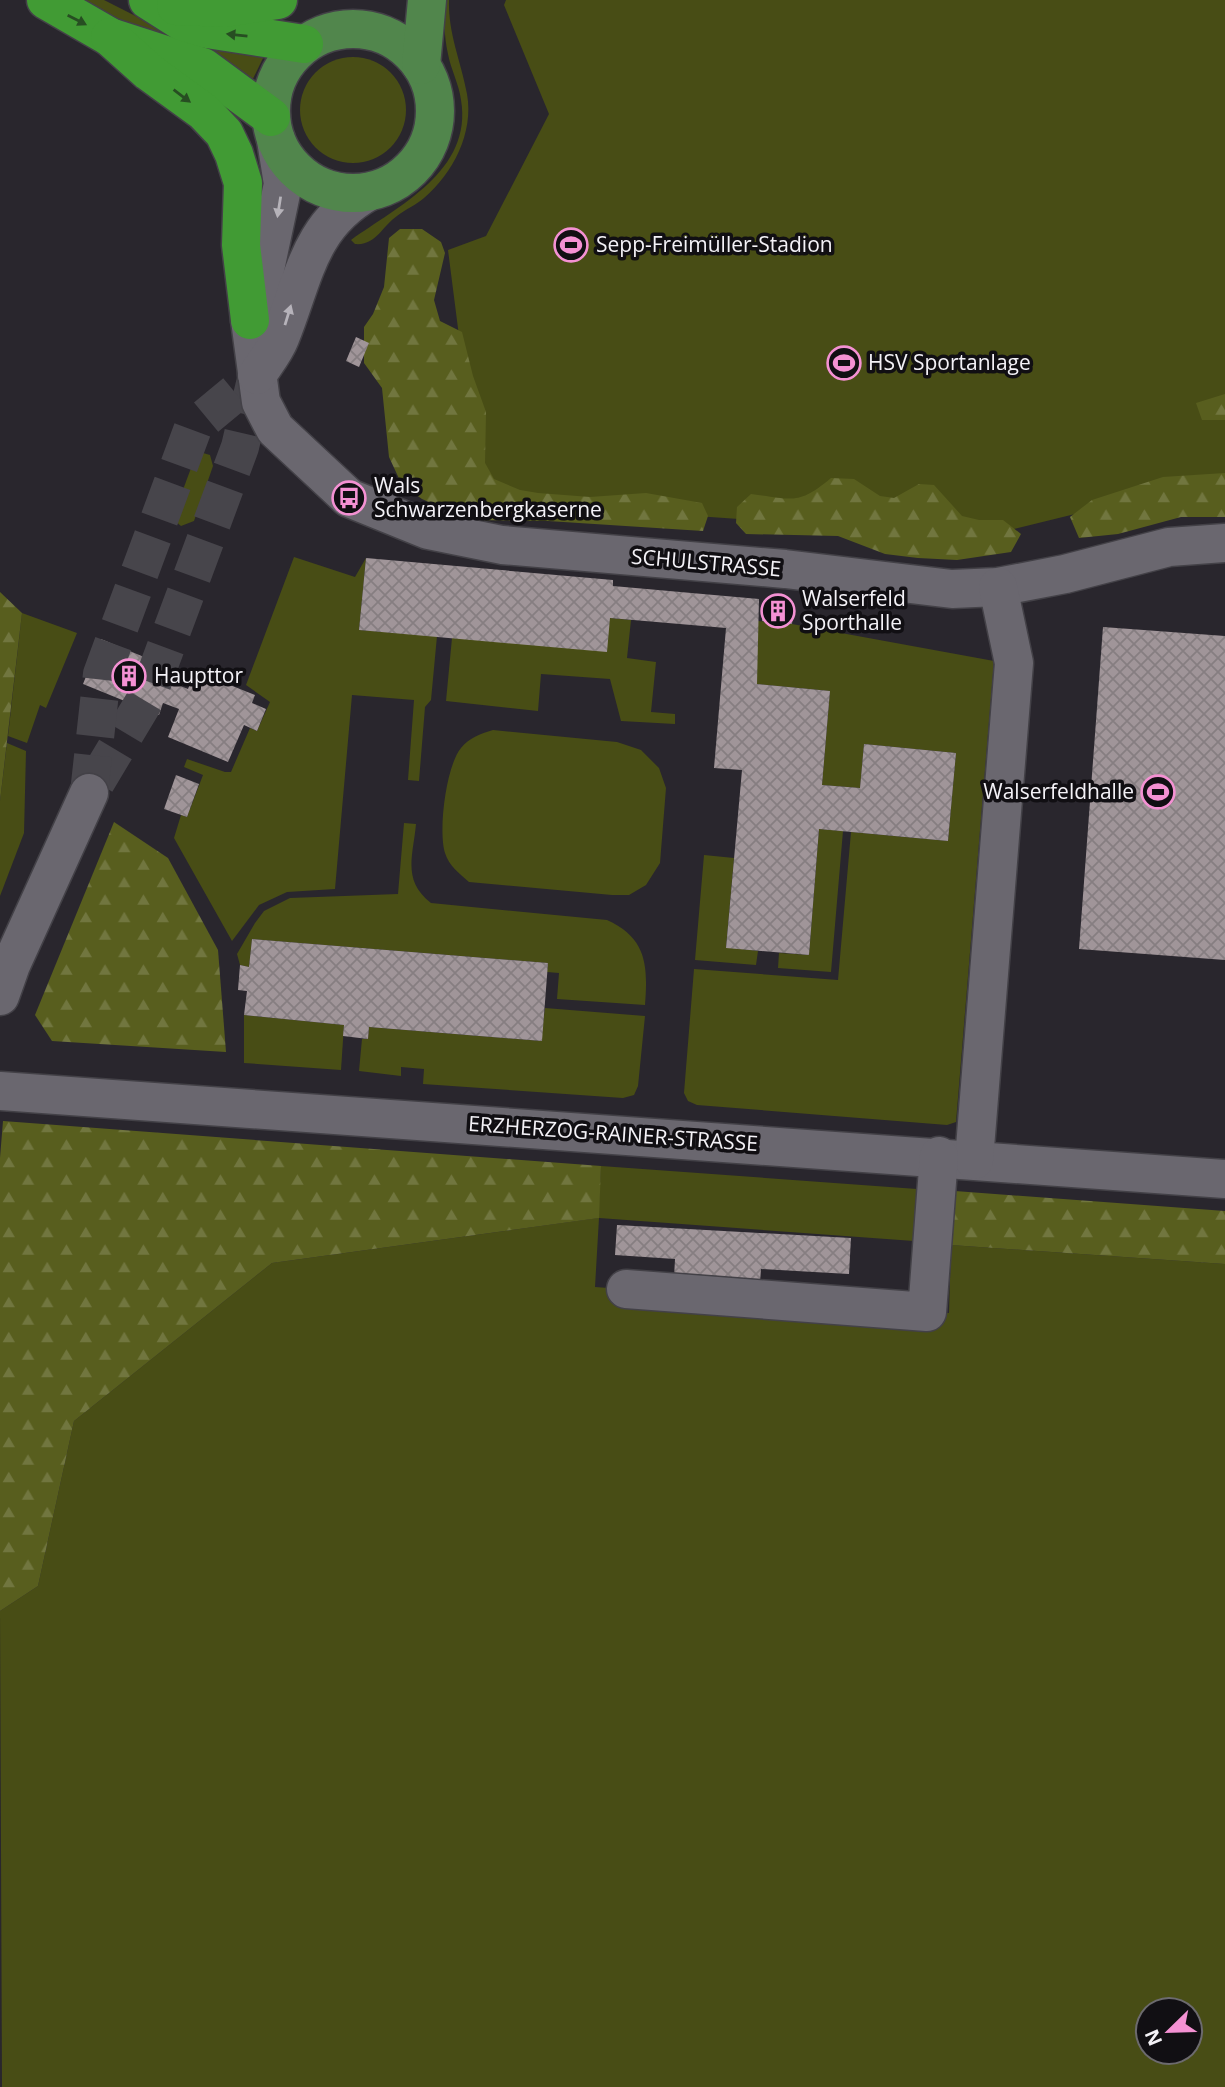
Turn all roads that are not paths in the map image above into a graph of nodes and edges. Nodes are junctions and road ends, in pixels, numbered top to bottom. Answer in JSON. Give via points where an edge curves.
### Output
{"nodes":[{"id":1,"x":46,"y":0,"type":"edge"},
{"id":2,"x":278,"y":0,"type":"edge"},
{"id":3,"x":368,"y":0,"type":"edge"},
{"id":4,"x":427,"y":0,"type":"edge"},
{"id":5,"x":151,"y":2,"type":"edge"},
{"id":6,"x":110,"y":37,"type":"junction"},
{"id":7,"x":316,"y":38,"type":"junction"},
{"id":8,"x":421,"y":65,"type":"junction"},
{"id":9,"x":273,"y":128,"type":"junction"},
{"id":10,"x":368,"y":192,"type":"junction"},
{"id":11,"x":250,"y":320,"type":"junction"},
{"id":12,"x":257,"y":375,"type":"junction"},
{"id":13,"x":1225,"y":543,"type":"edge"},
{"id":14,"x":998,"y":587,"type":"junction"},
{"id":15,"x":89,"y":793,"type":"tunnel mouth"},
{"id":16,"x":0,"y":996,"type":"edge"},
{"id":17,"x":0,"y":1091,"type":"edge"},
{"id":18,"x":956,"y":1158,"type":"junction"},
{"id":19,"x":1225,"y":1179,"type":"edge"},
{"id":20,"x":626,"y":1289,"type":"dead end"}],
"edges":[{"from":1,"to":6,"type":"highway","one_way":true},
{"from":2,"to":5,"type":"highway","via":[[225,8]]},
{"from":3,"to":7,"type":"main road"},
{"from":4,"to":8,"type":"main road"},
{"from":7,"to":5,"type":"highway","one_way":true,"via":[[207,29],[181,21]]},
{"from":6,"to":9,"type":"highway","via":[[202,67]]},
{"from":6,"to":11,"type":"highway","one_way":true,"via":[[204,112],[223,133],[234,155],[243,183],[242,246]]},
{"from":7,"to":8,"type":"main road","via":[[355,28],[380,33],[403,46]]},
{"from":7,"to":9,"type":"main road","via":[[294,53],[278,76]]},
{"from":8,"to":10,"type":"main road","via":[[435,103],[428,143],[405,175]]},
{"from":9,"to":10,"type":"main road","via":[[290,164],[312,182],[340,192]]},
{"from":9,"to":11,"type":"street","one_way":true,"via":[[283,184]]},
{"from":12,"to":10,"type":"street","one_way":true,"via":[[280,340],[322,231],[338,212]]},
{"from":11,"to":12,"type":"street","name":"SCHULSTRASSE"},
{"from":12,"to":14,"type":"street","name":"SCHULSTRASSE","via":[[261,402],[275,429],[316,470],[349,498],[428,530],[502,545],[785,569],[952,589]]},
{"from":13,"to":14,"type":"street","name":"SCHULSTRASSE","via":[[1169,547]]},
{"from":14,"to":18,"type":"street","via":[[1014,663]]},
{"from":15,"to":16,"type":"street"},
{"from":17,"to":18,"type":"street","name":"ERZHERZOG-RAINER-STRASSE"},
{"from":18,"to":19,"type":"street","name":"ERZHERZOG-RAINER-STRASSE"},
{"from":18,"to":20,"type":"street","via":[[927,1312]]}]}
